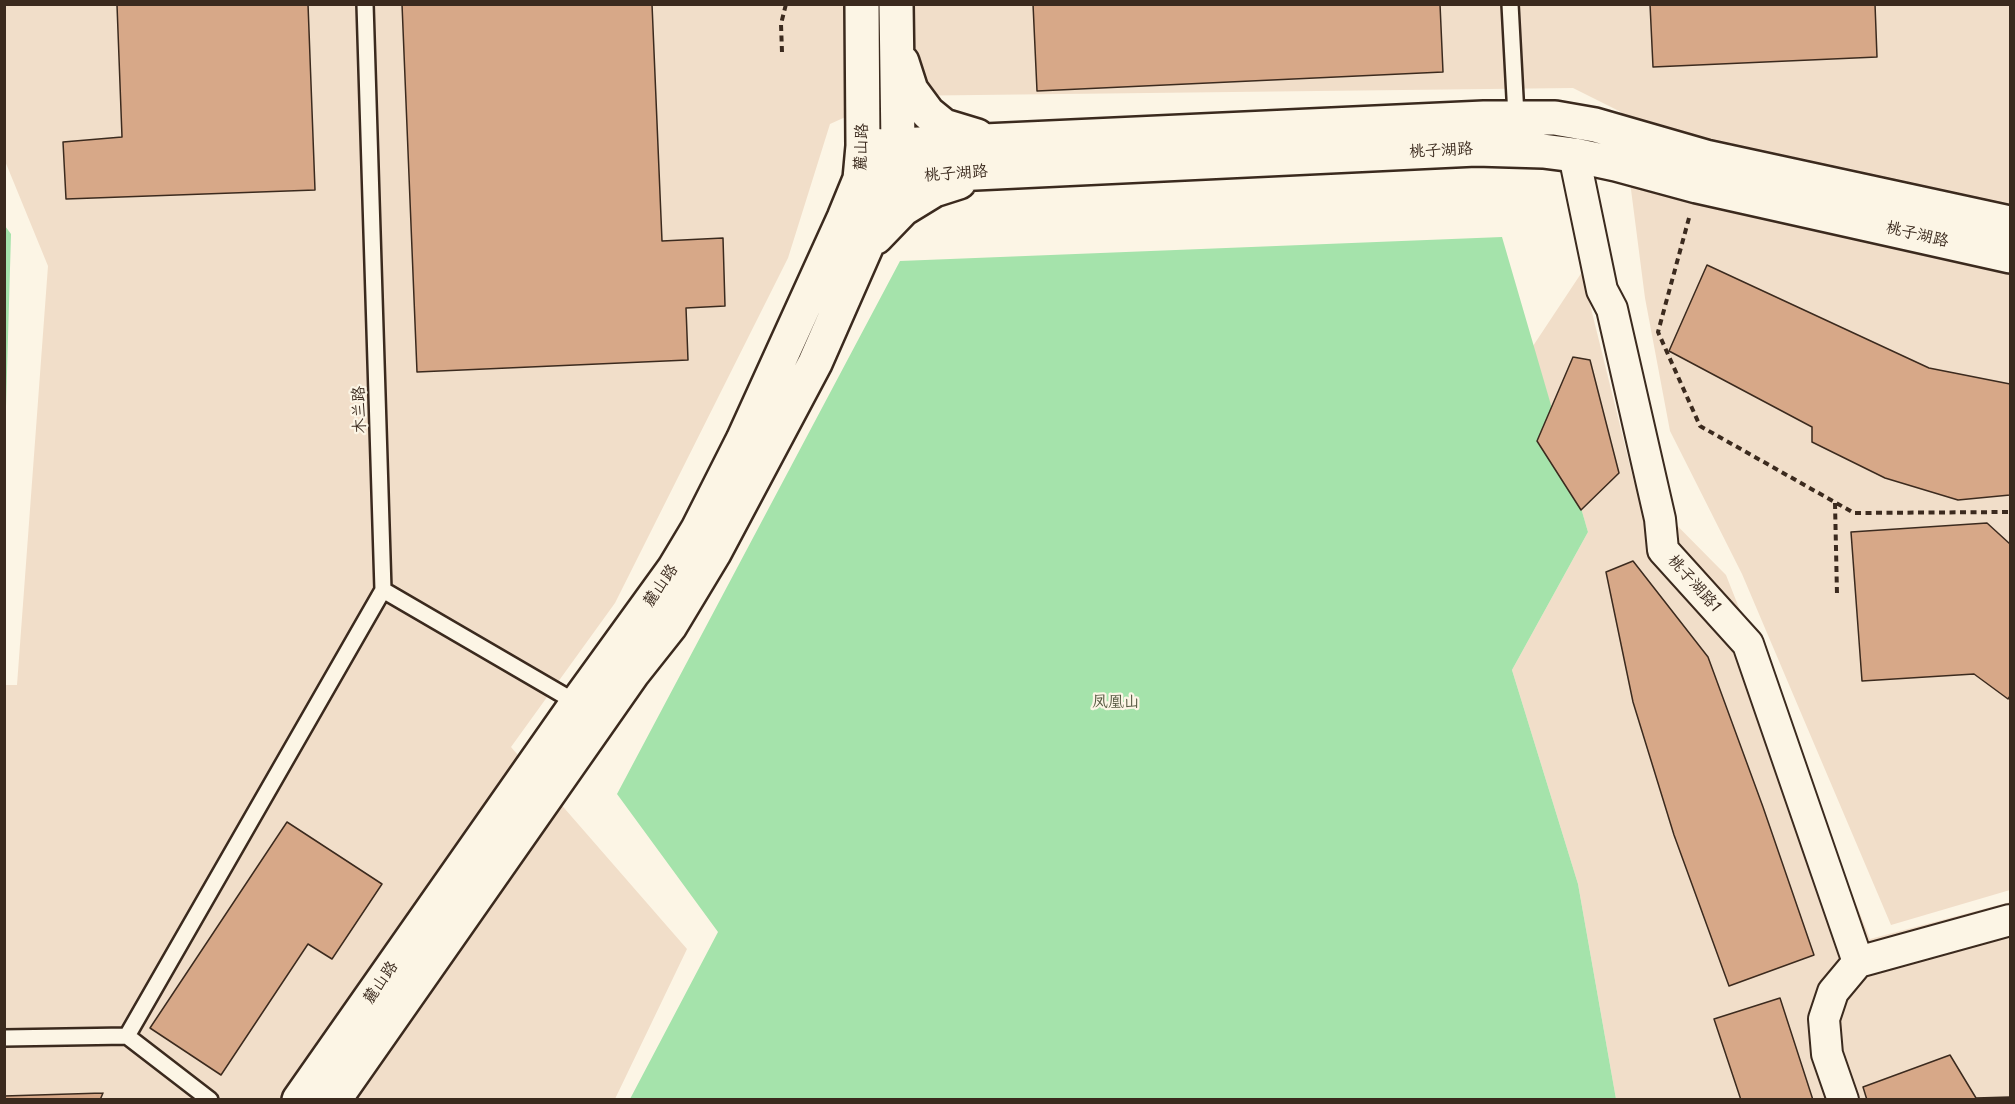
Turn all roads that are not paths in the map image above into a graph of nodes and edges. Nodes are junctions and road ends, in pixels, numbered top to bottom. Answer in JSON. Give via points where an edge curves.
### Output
{"nodes":[{"id":1,"x":365,"y":4,"type":"edge"},
{"id":2,"x":862,"y":4,"type":"edge"},
{"id":3,"x":896,"y":4,"type":"edge"},
{"id":4,"x":1510,"y":4,"type":"edge"},
{"id":5,"x":897,"y":44,"type":"junction"},
{"id":6,"x":1516,"y":117,"type":"junction"},
{"id":7,"x":994,"y":139,"type":"junction"},
{"id":8,"x":898,"y":145,"type":"junction"},
{"id":9,"x":863,"y":146,"type":"junction"},
{"id":10,"x":1574,"y":155,"type":"junction"},
{"id":11,"x":1011,"y":170,"type":"junction"},
{"id":12,"x":893,"y":178,"type":"junction"},
{"id":13,"x":860,"y":179,"type":"junction"},
{"id":14,"x":2010,"y":223,"type":"edge"},
{"id":15,"x":2010,"y":256,"type":"edge"},
{"id":16,"x":856,"y":265,"type":"junction"},
{"id":17,"x":383,"y":590,"type":"junction"},
{"id":18,"x":577,"y":703,"type":"junction"},
{"id":19,"x":2010,"y":920,"type":"edge"},
{"id":20,"x":1858,"y":962,"type":"junction"},
{"id":21,"x":127,"y":1036,"type":"junction"},
{"id":22,"x":4,"y":1038,"type":"edge"},
{"id":23,"x":210,"y":1100,"type":"edge"},
{"id":24,"x":299,"y":1100,"type":"edge"},
{"id":25,"x":333,"y":1100,"type":"edge"},
{"id":26,"x":1843,"y":1100,"type":"edge"}],
"edges":[{"from":1,"to":17,"type":"lane","name":"木兰路"},
{"from":2,"to":9,"type":"main road","name":"麓山路"},
{"from":3,"to":5,"type":"main road","name":"麓山路"},
{"from":4,"to":6,"type":"lane"},
{"from":5,"to":7,"type":"main road","via":[[911,90],[928,112],[945,126]]},
{"from":5,"to":8,"type":"main road","name":"麓山路"},
{"from":6,"to":7,"type":"main road","name":"桃子湖路"},
{"from":6,"to":14,"type":"main road","name":"桃子湖路","via":[[1595,125],[1706,157]]},
{"from":7,"to":8,"type":"main road","name":"桃子湖路"},
{"from":8,"to":9,"type":"main road","name":"桃子湖路"},
{"from":8,"to":12,"type":"main road","name":"麓山路"},
{"from":9,"to":13,"type":"main road","name":"麓山路"},
{"from":10,"to":11,"type":"main road","name":"桃子湖路","via":[[1510,148]]},
{"from":10,"to":15,"type":"main road","name":"桃子湖路"},
{"from":10,"to":20,"type":"street","name":"桃子湖路1","via":[[1602,290],[1612,309],[1658,507],[1663,550],[1748,644]]},
{"from":11,"to":12,"type":"main road","name":"桃子湖路"},
{"from":11,"to":16,"type":"main road","via":[[963,181],[923,196],[880,232]]},
{"from":12,"to":13,"type":"main road","name":"桃子湖路"},
{"from":12,"to":16,"type":"main road","name":"麓山路"},
{"from":13,"to":18,"type":"main road","name":"麓山路","via":[[748,430],[698,530]]},
{"from":16,"to":25,"type":"main road","name":"麓山路","via":[[814,363],[714,552],[670,626],[632,674]]},
{"from":17,"to":18,"type":"lane"},
{"from":17,"to":21,"type":"lane"},
{"from":18,"to":24,"type":"main road","name":"麓山路"},
{"from":19,"to":20,"type":"street"},
{"from":20,"to":26,"type":"street","via":[[1833,993],[1824,1019],[1827,1054]]},
{"from":21,"to":22,"type":"lane"},
{"from":21,"to":23,"type":"lane"}]}
